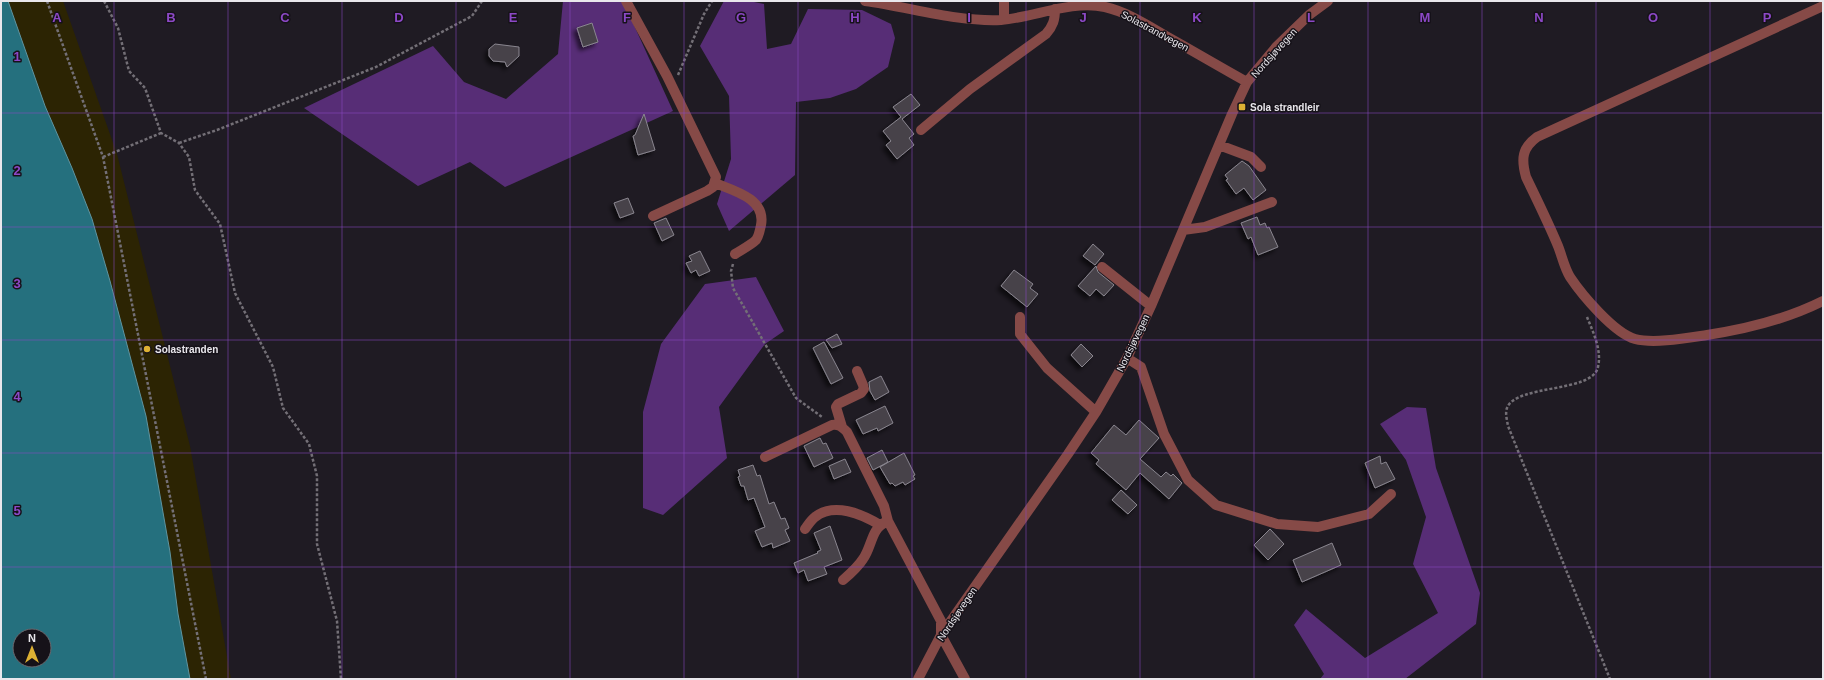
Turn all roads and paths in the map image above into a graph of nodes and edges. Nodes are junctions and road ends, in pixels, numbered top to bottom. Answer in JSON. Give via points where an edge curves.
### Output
{"nodes":[{"id":1,"x":47,"y":1,"type":"edge"},
{"id":2,"x":104,"y":1,"type":"edge"},
{"id":3,"x":482,"y":1,"type":"edge"},
{"id":4,"x":626,"y":1,"type":"edge"},
{"id":5,"x":712,"y":1,"type":"edge"},
{"id":6,"x":866,"y":1,"type":"edge"},
{"id":7,"x":1004,"y":1,"type":"edge"},
{"id":8,"x":1328,"y":1,"type":"edge"},
{"id":9,"x":1823,"y":6,"type":"edge"},
{"id":10,"x":1055,"y":9,"type":"junction"},
{"id":11,"x":1004,"y":19,"type":"junction"},
{"id":12,"x":1247,"y":82,"type":"junction"},
{"id":13,"x":673,"y":88,"type":"junction"},
{"id":14,"x":921,"y":130,"type":"dead end"},
{"id":15,"x":161,"y":133,"type":"junction"},
{"id":16,"x":179,"y":143,"type":"junction"},
{"id":17,"x":1219,"y":145,"type":"junction"},
{"id":18,"x":103,"y":157,"type":"junction"},
{"id":19,"x":1261,"y":167,"type":"dead end"},
{"id":20,"x":716,"y":183,"type":"junction"},
{"id":21,"x":1272,"y":202,"type":"dead end"},
{"id":22,"x":653,"y":216,"type":"dead end"},
{"id":23,"x":1183,"y":230,"type":"junction"},
{"id":24,"x":735,"y":254,"type":"joint"},
{"id":25,"x":1102,"y":267,"type":"dead end"},
{"id":26,"x":1823,"y":301,"type":"edge"},
{"id":27,"x":1151,"y":306,"type":"junction"},
{"id":28,"x":1584,"y":311,"type":"dead end"},
{"id":29,"x":1020,"y":317,"type":"dead end"},
{"id":30,"x":1127,"y":358,"type":"junction"},
{"id":31,"x":857,"y":371,"type":"dead end"},
{"id":32,"x":1096,"y":412,"type":"junction"},
{"id":33,"x":837,"y":426,"type":"junction"},
{"id":34,"x":765,"y":457,"type":"dead end"},
{"id":35,"x":1392,"y":494,"type":"dead end"},
{"id":36,"x":884,"y":523,"type":"junction"},
{"id":37,"x":805,"y":529,"type":"dead end"},
{"id":38,"x":843,"y":580,"type":"dead end"},
{"id":39,"x":941,"y":635,"type":"junction"},
{"id":40,"x":206,"y":679,"type":"edge"},
{"id":41,"x":341,"y":679,"type":"edge"},
{"id":42,"x":918,"y":679,"type":"edge"},
{"id":43,"x":965,"y":679,"type":"edge"},
{"id":44,"x":1610,"y":679,"type":"edge"}],
"edges":[{"from":1,"to":18,"type":"path"},
{"from":2,"to":15,"type":"path","via":[[118,28],[129,71],[145,88]]},
{"from":3,"to":16,"type":"path","via":[[472,16],[376,67]]},
{"from":4,"to":13,"type":"street"},
{"from":5,"to":13,"type":"path"},
{"from":6,"to":11,"type":"street","name":"Solastrandvegen","via":[[952,16]]},
{"from":7,"to":11,"type":"street"},
{"from":8,"to":12,"type":"street","name":"Nordsjøvegen","via":[[1309,14],[1277,46]]},
{"from":9,"to":26,"type":"street","via":[[1537,137],[1526,147],[1522,159],[1526,177],[1570,277],[1608,323],[1626,335],[1654,340],[1738,330],[1771,321]]},
{"from":10,"to":11,"type":"street","name":"Solastrandvegen"},
{"from":10,"to":12,"type":"street","name":"Solastrandvegen","via":[[1091,5],[1125,14]]},
{"from":10,"to":14,"type":"street","via":[[1055,20],[1046,34],[970,89]]},
{"from":12,"to":17,"type":"street","name":"Nordsjøvegen"},
{"from":13,"to":20,"type":"street","via":[[714,169]]},
{"from":15,"to":16,"type":"path"},
{"from":15,"to":18,"type":"path"},
{"from":16,"to":41,"type":"path","via":[[188,157],[195,190],[220,224],[235,293],[273,367],[283,408],[309,444],[317,476],[317,544],[337,622]]},
{"from":17,"to":19,"type":"street","via":[[1246,155]]},
{"from":17,"to":23,"type":"street","name":"Nordsjøvegen"},
{"from":18,"to":40,"type":"path"},
{"from":20,"to":22,"type":"street","via":[[707,191]]},
{"from":20,"to":24,"type":"street","via":[[747,197],[757,204],[761,212],[760,232],[756,240]]},
{"from":21,"to":23,"type":"street","via":[[1205,227]]},
{"from":23,"to":27,"type":"street","name":"Nordsjøvegen"},
{"from":24,"to":33,"type":"path","via":[[731,271],[734,288],[796,398]]},
{"from":25,"to":27,"type":"street"},
{"from":27,"to":30,"type":"street","name":"Nordsjøvegen"},
{"from":28,"to":44,"type":"path","via":[[1595,338],[1599,357],[1598,369],[1581,382],[1527,394],[1513,400],[1507,407],[1506,415],[1508,426]]},
{"from":29,"to":32,"type":"street","via":[[1020,334],[1047,368]]},
{"from":30,"to":32,"type":"street","name":"Nordsjøvegen"},
{"from":30,"to":35,"type":"street","via":[[1141,367],[1164,434],[1188,480],[1216,505],[1277,524],[1318,527],[1369,514]]},
{"from":31,"to":33,"type":"street","via":[[864,389],[838,404]]},
{"from":32,"to":39,"type":"street","name":"Nordsjøvegen"},
{"from":33,"to":34,"type":"street"},
{"from":33,"to":36,"type":"street","via":[[846,432],[867,469],[884,506]]},
{"from":36,"to":37,"type":"street","via":[[856,513],[830,510],[813,518]]},
{"from":36,"to":38,"type":"street","via":[[875,532],[863,560]]},
{"from":36,"to":39,"type":"street","via":[[941,621]]},
{"from":39,"to":42,"type":"street","name":"Nordsjøvegen"},
{"from":39,"to":43,"type":"street"}]}
